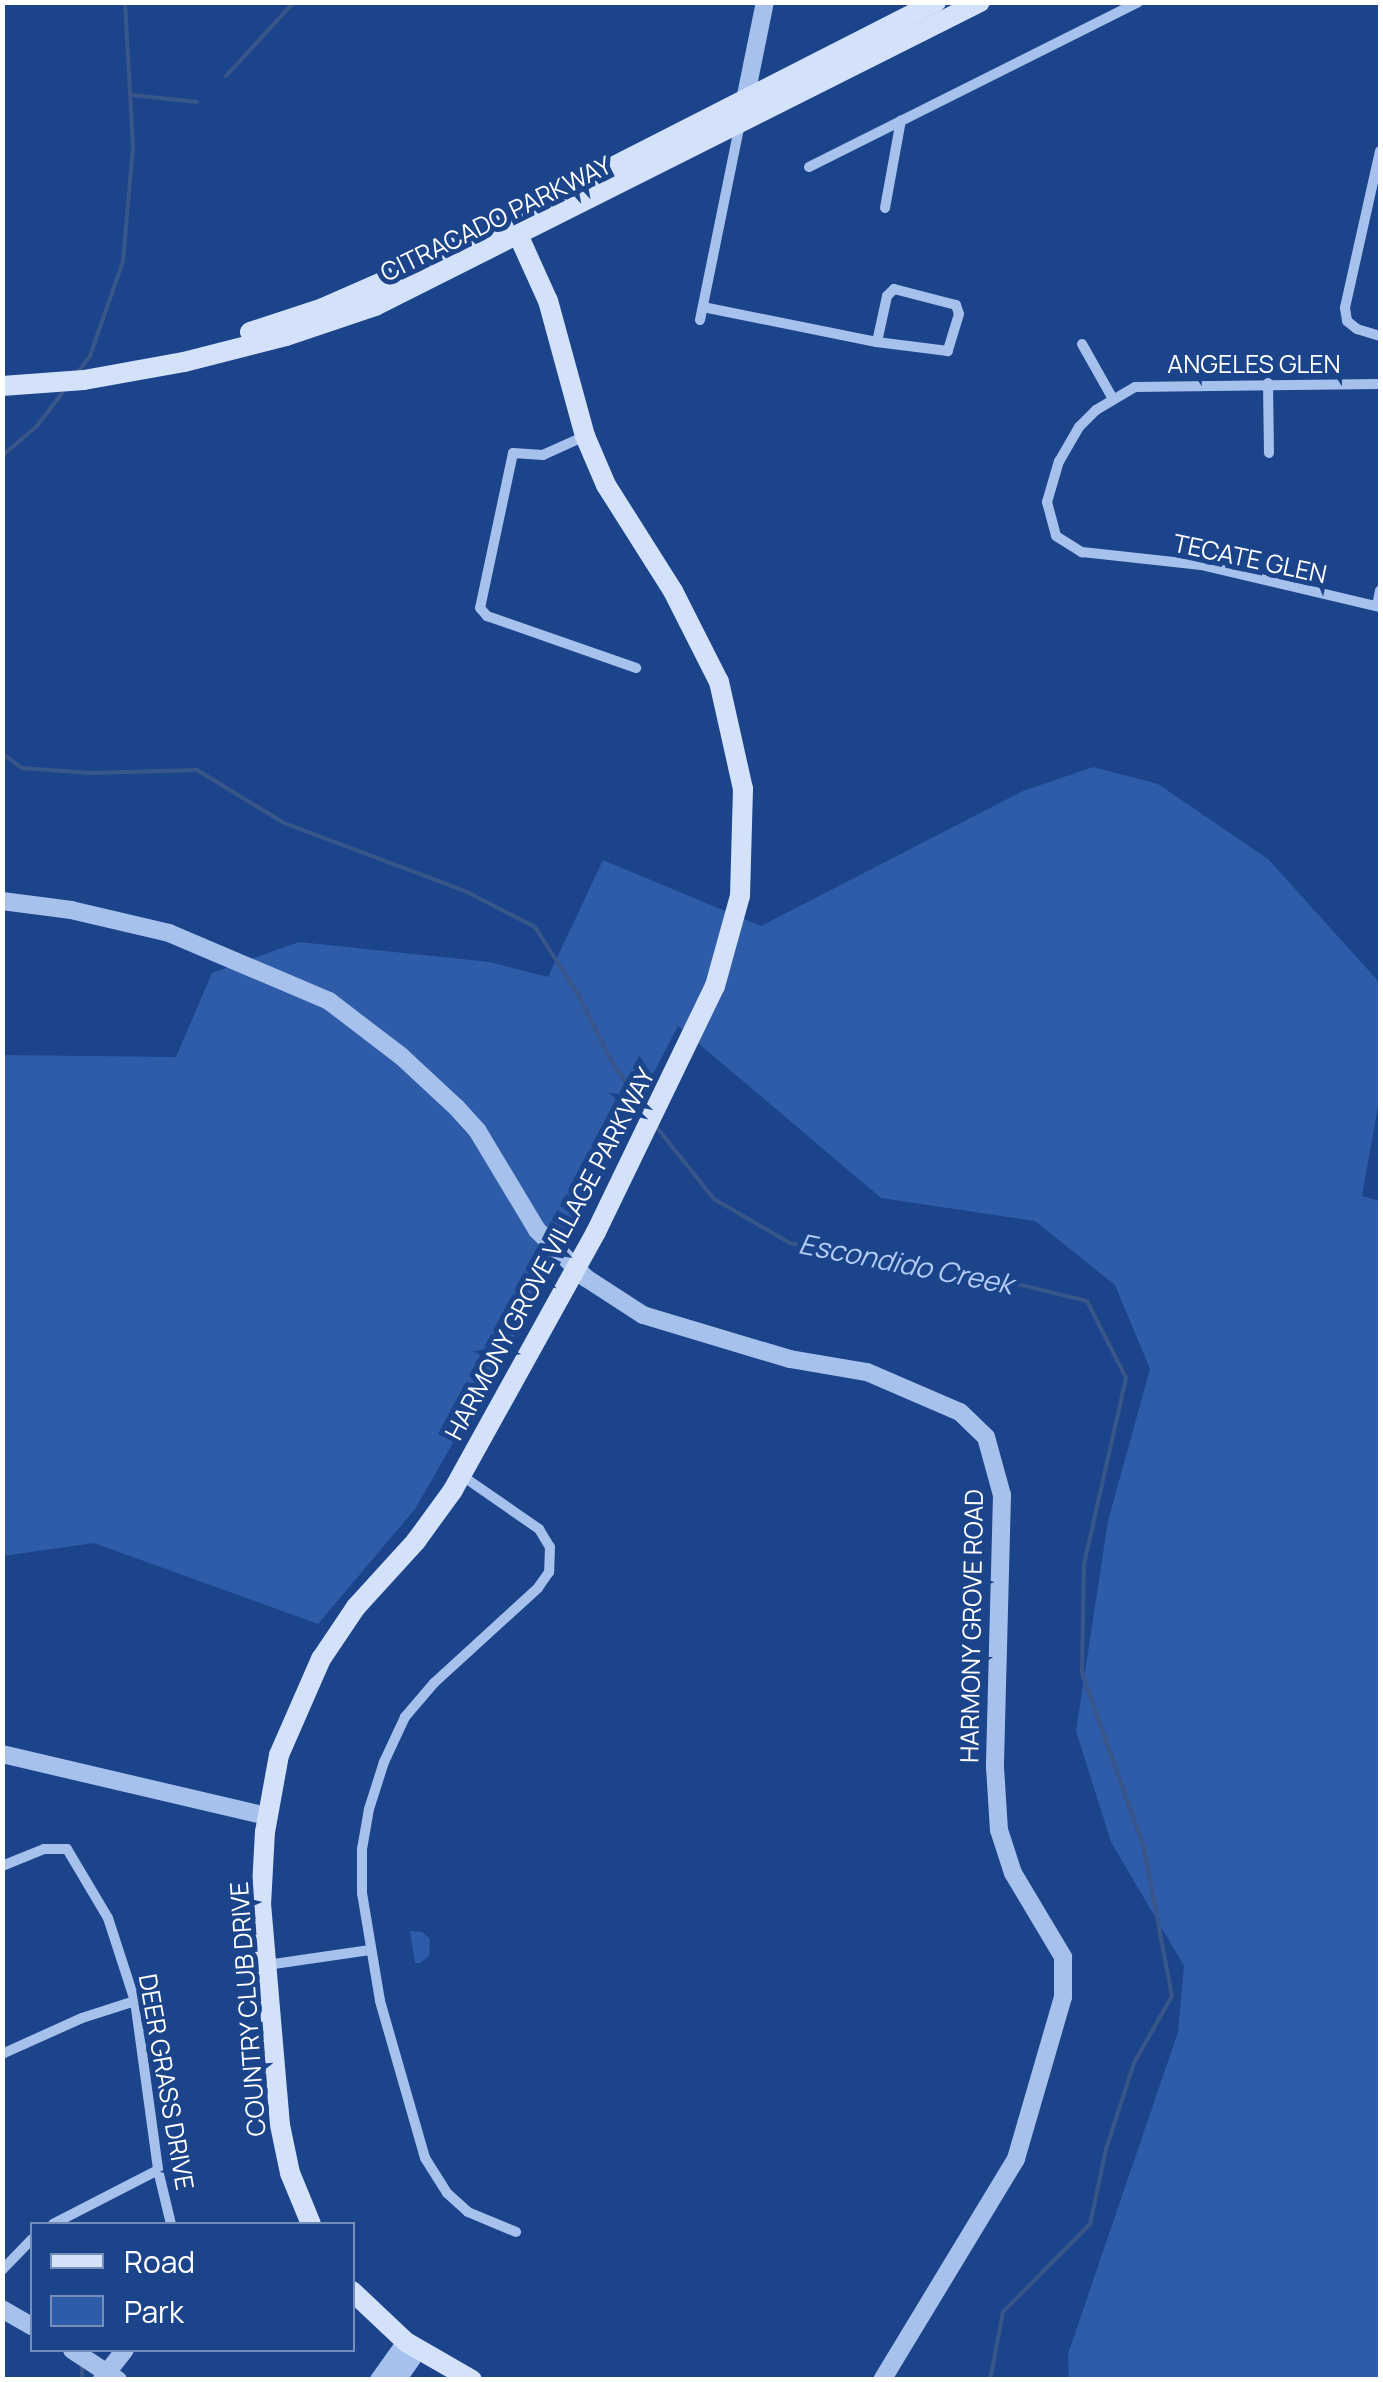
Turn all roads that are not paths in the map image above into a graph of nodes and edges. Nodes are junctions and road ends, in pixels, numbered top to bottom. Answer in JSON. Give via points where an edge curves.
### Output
{"nodes":[{"id":1,"x":764,"y":2,"type":"edge"},
{"id":2,"x":936,"y":2,"type":"edge"},
{"id":3,"x":980,"y":2,"type":"edge"},
{"id":4,"x":1138,"y":2,"type":"edge"},
{"id":5,"x":1119,"y":7,"type":"edge"},
{"id":6,"x":783,"y":80,"type":"junction"},
{"id":7,"x":745,"y":100,"type":"junction"},
{"id":8,"x":900,"y":120,"type":"junction"},
{"id":9,"x":740,"y":123,"type":"junction"},
{"id":10,"x":1380,"y":151,"type":"edge"},
{"id":11,"x":810,"y":167,"type":"dead end"},
{"id":12,"x":885,"y":208,"type":"dead end"},
{"id":13,"x":515,"y":228,"type":"junction"},
{"id":14,"x":703,"y":307,"type":"junction"},
{"id":15,"x":700,"y":320,"type":"dead end"},
{"id":16,"x":1380,"y":336,"type":"edge"},
{"id":17,"x":877,"y":342,"type":"junction"},
{"id":18,"x":1082,"y":344,"type":"dead end"},
{"id":19,"x":2,"y":374,"type":"edge"},
{"id":20,"x":33,"y":379,"type":"junction"},
{"id":21,"x":1268,"y":383,"type":"junction"},
{"id":22,"x":1380,"y":384,"type":"edge"},
{"id":23,"x":2,"y":386,"type":"edge"},
{"id":24,"x":1112,"y":399,"type":"junction"},
{"id":25,"x":585,"y":436,"type":"junction"},
{"id":26,"x":1269,"y":453,"type":"dead end"},
{"id":27,"x":1056,"y":536,"type":"joint"},
{"id":28,"x":1380,"y":590,"type":"edge"},
{"id":29,"x":1379,"y":607,"type":"edge"},
{"id":30,"x":636,"y":668,"type":"dead end"},
{"id":31,"x":2,"y":901,"type":"edge"},
{"id":32,"x":574,"y":1269,"type":"junction"},
{"id":33,"x":462,"y":1475,"type":"junction"},
{"id":34,"x":2,"y":1754,"type":"edge"},
{"id":35,"x":267,"y":1816,"type":"junction"},
{"id":36,"x":2,"y":1866,"type":"edge"},
{"id":37,"x":370,"y":1950,"type":"junction"},
{"id":38,"x":266,"y":1965,"type":"junction"},
{"id":39,"x":135,"y":2001,"type":"junction"},
{"id":40,"x":2,"y":2054,"type":"edge"},
{"id":41,"x":158,"y":2170,"type":"junction"},
{"id":42,"x":56,"y":2222,"type":"edge"},
{"id":43,"x":171,"y":2222,"type":"edge"},
{"id":44,"x":309,"y":2222,"type":"edge"},
{"id":45,"x":516,"y":2232,"type":"dead end"},
{"id":46,"x":30,"y":2241,"type":"edge"},
{"id":47,"x":2,"y":2270,"type":"edge"},
{"id":48,"x":355,"y":2294,"type":"edge"},
{"id":49,"x":2,"y":2308,"type":"edge"},
{"id":50,"x":30,"y":2325,"type":"edge"},
{"id":51,"x":412,"y":2346,"type":"junction"},
{"id":52,"x":75,"y":2352,"type":"edge"},
{"id":53,"x":124,"y":2352,"type":"edge"},
{"id":54,"x":109,"y":2377,"type":"edge"},
{"id":55,"x":379,"y":2380,"type":"edge"},
{"id":56,"x":397,"y":2380,"type":"edge"},
{"id":57,"x":472,"y":2380,"type":"edge"},
{"id":58,"x":882,"y":2380,"type":"edge"}],
"edges":[{"from":1,"to":7,"type":"street"},
{"from":2,"to":6,"type":"main road","name":"CITRACADO PARKWAY"},
{"from":3,"to":9,"type":"main road","name":"CITRACADO PARKWAY"},
{"from":4,"to":5,"type":"street"},
{"from":5,"to":8,"type":"street"},
{"from":6,"to":7,"type":"main road","name":"CITRACADO PARKWAY"},
{"from":6,"to":9,"type":"main road","via":[[778,92],[744,110]]},
{"from":7,"to":13,"type":"main road","name":"CITRACADO PARKWAY"},
{"from":8,"to":11,"type":"street"},
{"from":8,"to":12,"type":"street"},
{"from":9,"to":13,"type":"main road","name":"CITRACADO PARKWAY"},
{"from":9,"to":14,"type":"street"},
{"from":10,"to":16,"type":"street","via":[[1345,308],[1347,321]]},
{"from":13,"to":20,"type":"main road","name":"CITRACADO PARKWAY","via":[[361,311],[186,356]]},
{"from":13,"to":25,"type":"main road","name":"HARMONY GROVE VILLAGE PARKWAY","via":[[548,301]]},
{"from":14,"to":15,"type":"street"},
{"from":14,"to":17,"type":"street"},
{"from":17,"to":17,"type":"street","via":[[948,351],[956,305],[894,289]]},
{"from":18,"to":24,"type":"street"},
{"from":19,"to":20,"type":"main road","name":"CITRACADO PARKWAY"},
{"from":20,"to":23,"type":"main road","name":"CITRACADO PARKWAY"},
{"from":21,"to":22,"type":"street","name":"ANGELES GLEN"},
{"from":21,"to":24,"type":"street","name":"ANGELES GLEN","via":[[1158,384]]},
{"from":21,"to":26,"type":"street"},
{"from":24,"to":27,"type":"street","name":"ANGELES GLEN","via":[[1080,427],[1059,461],[1047,502]]},
{"from":25,"to":30,"type":"street","via":[[543,454],[514,453],[480,608]]},
{"from":25,"to":32,"type":"main road","name":"HARMONY GROVE VILLAGE PARKWAY","via":[[719,682],[743,789],[740,896],[728,946],[673,1074]]},
{"from":27,"to":29,"type":"street","name":"TECATE GLEN","via":[[1082,552],[1201,566]]},
{"from":28,"to":29,"type":"street"},
{"from":31,"to":32,"type":"street","name":"HARMONY GROVE ROAD","via":[[168,934],[328,1001],[457,1108],[537,1230]]},
{"from":32,"to":33,"type":"main road","name":"HARMONY GROVE VILLAGE PARKWAY"},
{"from":32,"to":58,"type":"street","name":"HARMONY GROVE ROAD","via":[[643,1315],[790,1358],[867,1372],[938,1401],[975,1424],[994,1453],[1002,1494],[999,1830],[1012,1873],[1063,1957],[1064,1997],[1016,2159]]},
{"from":33,"to":35,"type":"main road","name":"HARMONY GROVE VILLAGE PARKWAY","via":[[321,1659],[279,1755]]},
{"from":33,"to":37,"type":"street","via":[[539,1529],[551,1562],[538,1588],[414,1705],[390,1747],[362,1849]]},
{"from":34,"to":35,"type":"street"},
{"from":35,"to":38,"type":"main road","name":"COUNTRY CLUB DRIVE","via":[[261,1890]]},
{"from":36,"to":39,"type":"street","name":"DEER GRASS DRIVE","via":[[52,1847],[70,1852],[108,1918]]},
{"from":37,"to":38,"type":"street"},
{"from":37,"to":45,"type":"street","via":[[413,2126],[430,2169],[468,2212]]},
{"from":38,"to":44,"type":"main road","name":"COUNTRY CLUB DRIVE","via":[[280,2125]]},
{"from":39,"to":40,"type":"street"},
{"from":39,"to":41,"type":"street","name":"DEER GRASS DRIVE"},
{"from":41,"to":42,"type":"street"},
{"from":41,"to":43,"type":"street","name":"DEER GRASS DRIVE"},
{"from":46,"to":47,"type":"street"},
{"from":48,"to":51,"type":"main road"},
{"from":49,"to":50,"type":"street"},
{"from":51,"to":55,"type":"street"},
{"from":51,"to":56,"type":"street"},
{"from":51,"to":57,"type":"main road"},
{"from":52,"to":54,"type":"street"},
{"from":53,"to":54,"type":"street"}]}
